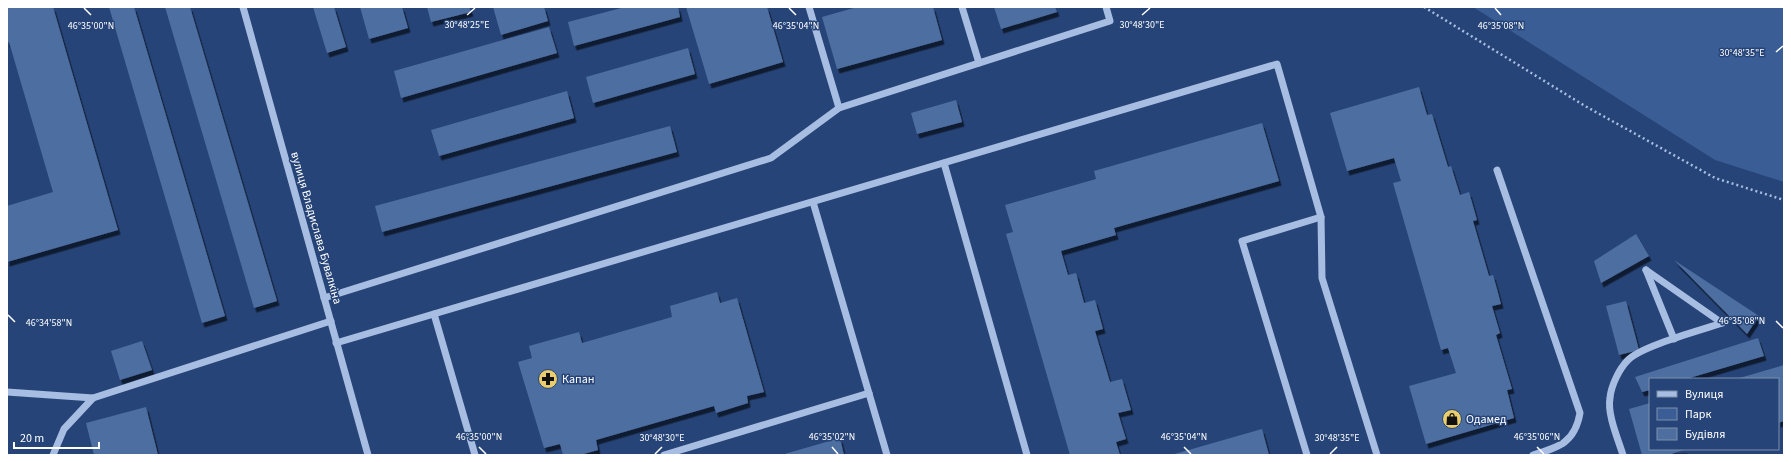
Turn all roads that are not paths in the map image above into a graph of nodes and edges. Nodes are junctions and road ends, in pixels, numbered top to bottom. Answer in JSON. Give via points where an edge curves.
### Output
{"nodes":[{"id":1,"x":243,"y":7,"type":"edge"},
{"id":2,"x":809,"y":7,"type":"edge"},
{"id":3,"x":962,"y":7,"type":"edge"},
{"id":4,"x":1106,"y":7,"type":"edge"},
{"id":5,"x":979,"y":63,"type":"junction"},
{"id":6,"x":839,"y":108,"type":"junction"},
{"id":7,"x":944,"y":163,"type":"junction"},
{"id":8,"x":1497,"y":170,"type":"dead end"},
{"id":9,"x":813,"y":202,"type":"junction"},
{"id":10,"x":1321,"y":217,"type":"junction"},
{"id":11,"x":324,"y":298,"type":"junction"},
{"id":12,"x":434,"y":314,"type":"junction"},
{"id":13,"x":331,"y":322,"type":"junction"},
{"id":14,"x":1674,"y":338,"type":"junction"},
{"id":15,"x":336,"y":343,"type":"junction"},
{"id":16,"x":7,"y":392,"type":"edge"},
{"id":17,"x":869,"y":393,"type":"junction"},
{"id":18,"x":93,"y":398,"type":"junction"},
{"id":19,"x":53,"y":455,"type":"edge"},
{"id":20,"x":368,"y":455,"type":"edge"},
{"id":21,"x":475,"y":455,"type":"edge"},
{"id":22,"x":664,"y":455,"type":"edge"},
{"id":23,"x":887,"y":455,"type":"edge"},
{"id":24,"x":1027,"y":455,"type":"edge"},
{"id":25,"x":1307,"y":455,"type":"edge"},
{"id":26,"x":1377,"y":455,"type":"edge"},
{"id":27,"x":1533,"y":455,"type":"edge"},
{"id":28,"x":1623,"y":455,"type":"edge"}],
"edges":[{"from":1,"to":11,"type":"street","name":"вулиця Владислава Бувалкіна"},
{"from":2,"to":6,"type":"street"},
{"from":3,"to":5,"type":"street"},
{"from":4,"to":5,"type":"street","via":[[1110,21]]},
{"from":5,"to":6,"type":"street"},
{"from":6,"to":11,"type":"street","via":[[771,158]]},
{"from":7,"to":9,"type":"street"},
{"from":7,"to":10,"type":"street","via":[[1278,64]]},
{"from":7,"to":24,"type":"street"},
{"from":8,"to":27,"type":"street","via":[[1580,413],[1578,426],[1571,437],[1562,445]]},
{"from":9,"to":12,"type":"street"},
{"from":9,"to":17,"type":"street"},
{"from":10,"to":25,"type":"street","via":[[1242,241]]},
{"from":10,"to":26,"type":"street","via":[[1322,278]]},
{"from":11,"to":13,"type":"street","name":"вулиця Владислава Бувалкіна"},
{"from":12,"to":15,"type":"street"},
{"from":12,"to":21,"type":"street"},
{"from":13,"to":15,"type":"street","name":"вулиця Владислава Бувалкіна"},
{"from":13,"to":18,"type":"street"},
{"from":14,"to":14,"type":"street","via":[[1722,323],[1646,270],[1657,297]]},
{"from":14,"to":28,"type":"street","via":[[1642,350],[1628,359],[1616,378],[1609,399],[1612,420]]},
{"from":15,"to":20,"type":"street","name":"вулиця Владислава Бувалкіна"},
{"from":16,"to":18,"type":"street"},
{"from":17,"to":22,"type":"street"},
{"from":17,"to":23,"type":"street"},
{"from":18,"to":19,"type":"street","via":[[64,429]]}]}
